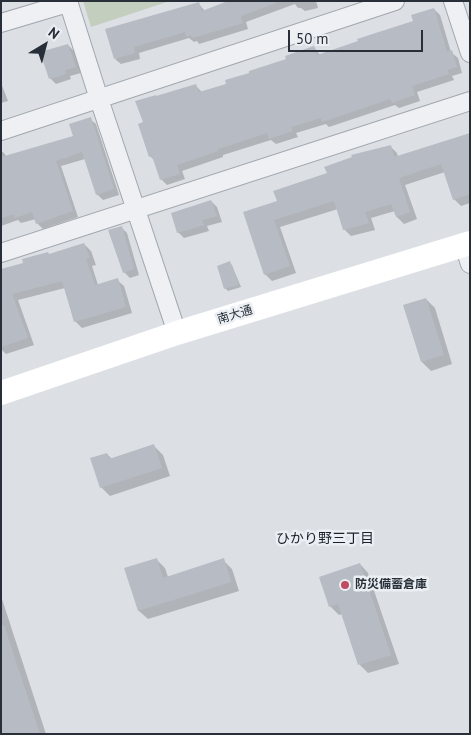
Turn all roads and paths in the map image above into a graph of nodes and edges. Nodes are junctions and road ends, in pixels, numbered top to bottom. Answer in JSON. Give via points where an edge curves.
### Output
{"nodes":[{"id":1,"x":395,"y":1,"type":"edge"},
{"id":2,"x":453,"y":1,"type":"edge"},
{"id":3,"x":68,"y":2,"type":"edge"},
{"id":4,"x":1,"y":23,"type":"edge"},
{"id":5,"x":470,"y":53,"type":"edge"},
{"id":6,"x":98,"y":99,"type":"junction"},
{"id":7,"x":470,"y":102,"type":"edge"},
{"id":8,"x":1,"y":131,"type":"edge"},
{"id":9,"x":135,"y":210,"type":"junction"},
{"id":10,"x":468,"y":251,"type":"edge"},
{"id":11,"x":1,"y":254,"type":"edge"},
{"id":12,"x":177,"y":333,"type":"junction"},
{"id":13,"x":1,"y":393,"type":"edge"}],
"edges":[{"from":1,"to":6,"type":"street"},
{"from":2,"to":5,"type":"street"},
{"from":3,"to":4,"type":"street"},
{"from":3,"to":6,"type":"street"},
{"from":6,"to":8,"type":"street"},
{"from":6,"to":9,"type":"street"},
{"from":7,"to":9,"type":"street"},
{"from":9,"to":11,"type":"street"},
{"from":9,"to":12,"type":"street"},
{"from":10,"to":12,"type":"street","name":"南大通"},
{"from":12,"to":13,"type":"street","name":"南大通"}]}
